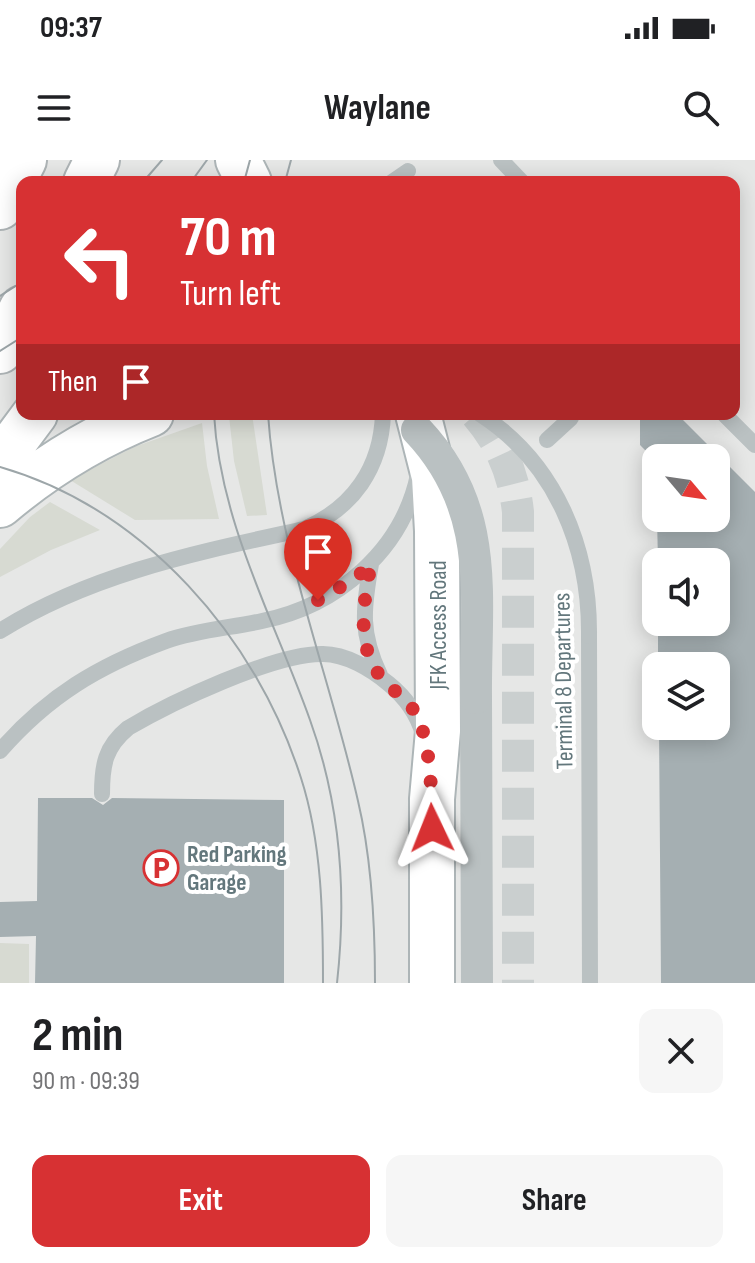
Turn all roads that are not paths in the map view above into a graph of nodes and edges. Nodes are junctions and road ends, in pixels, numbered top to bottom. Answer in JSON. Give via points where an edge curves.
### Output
{"nodes":[{"id":1,"x":24,"y":160,"type":"edge"},
{"id":2,"x":501,"y":160,"type":"edge"},
{"id":3,"x":408,"y":171,"type":"dead end"},
{"id":4,"x":401,"y":176,"type":"edge"},
{"id":5,"x":516,"y":176,"type":"edge"},
{"id":6,"x":0,"y":207,"type":"edge"},
{"id":7,"x":16,"y":320,"type":"edge"},
{"id":8,"x":0,"y":351,"type":"edge"},
{"id":9,"x":31,"y":420,"type":"edge"},
{"id":10,"x":137,"y":420,"type":"edge"},
{"id":11,"x":403,"y":420,"type":"edge"},
{"id":12,"x":405,"y":420,"type":"edge"},
{"id":13,"x":406,"y":420,"type":"edge"},
{"id":14,"x":408,"y":420,"type":"edge"},
{"id":15,"x":487,"y":420,"type":"edge"},
{"id":16,"x":569,"y":420,"type":"edge"},
{"id":17,"x":730,"y":420,"type":"edge"},
{"id":18,"x":547,"y":440,"type":"dead end"},
{"id":19,"x":755,"y":445,"type":"edge"},
{"id":20,"x":0,"y":461,"type":"edge"},
{"id":21,"x":0,"y":505,"type":"edge"},
{"id":22,"x":371,"y":564,"type":"junction"},
{"id":23,"x":0,"y":631,"type":"edge"},
{"id":24,"x":380,"y":677,"type":"junction"},
{"id":25,"x":0,"y":751,"type":"edge"},
{"id":26,"x":102,"y":794,"type":"dead end"},
{"id":27,"x":432,"y":799,"type":"junction"},
{"id":28,"x":432,"y":983,"type":"edge"},
{"id":29,"x":477,"y":983,"type":"edge"},
{"id":30,"x":590,"y":983,"type":"edge"}],
"edges":[{"from":1,"to":6,"type":"main road"},
{"from":2,"to":5,"type":"lane"},
{"from":3,"to":4,"type":"lane"},
{"from":7,"to":8,"type":"main road"},
{"from":9,"to":20,"type":"main road"},
{"from":10,"to":21,"type":"main road","via":[[44,469]]},
{"from":11,"to":23,"type":"lane","via":[[366,479],[339,510],[321,521],[149,564]]},
{"from":12,"to":22,"type":"lane","via":[[413,495],[395,533]]},
{"from":13,"to":27,"type":"main road","name":"JFK Access Road","via":[[434,477],[438,731]]},
{"from":14,"to":29,"type":"street","bridge":true,"via":[[442,459],[472,527]]},
{"from":15,"to":30,"type":"lane","name":"Terminal 8 Departures","bridge":true,"via":[[522,448],[549,484],[572,529],[584,572],[589,616]]},
{"from":16,"to":18,"type":"lane"},
{"from":17,"to":19,"type":"lane"},
{"from":22,"to":24,"type":"lane","via":[[364,629]]},
{"from":22,"to":25,"type":"lane","via":[[338,590],[294,611],[170,639],[110,664],[47,703]]},
{"from":24,"to":26,"type":"lane","via":[[351,660],[322,654],[239,675],[121,733],[105,755]]},
{"from":24,"to":27,"type":"lane","via":[[419,719]]},
{"from":27,"to":28,"type":"main road","name":"JFK Access Road"}]}
